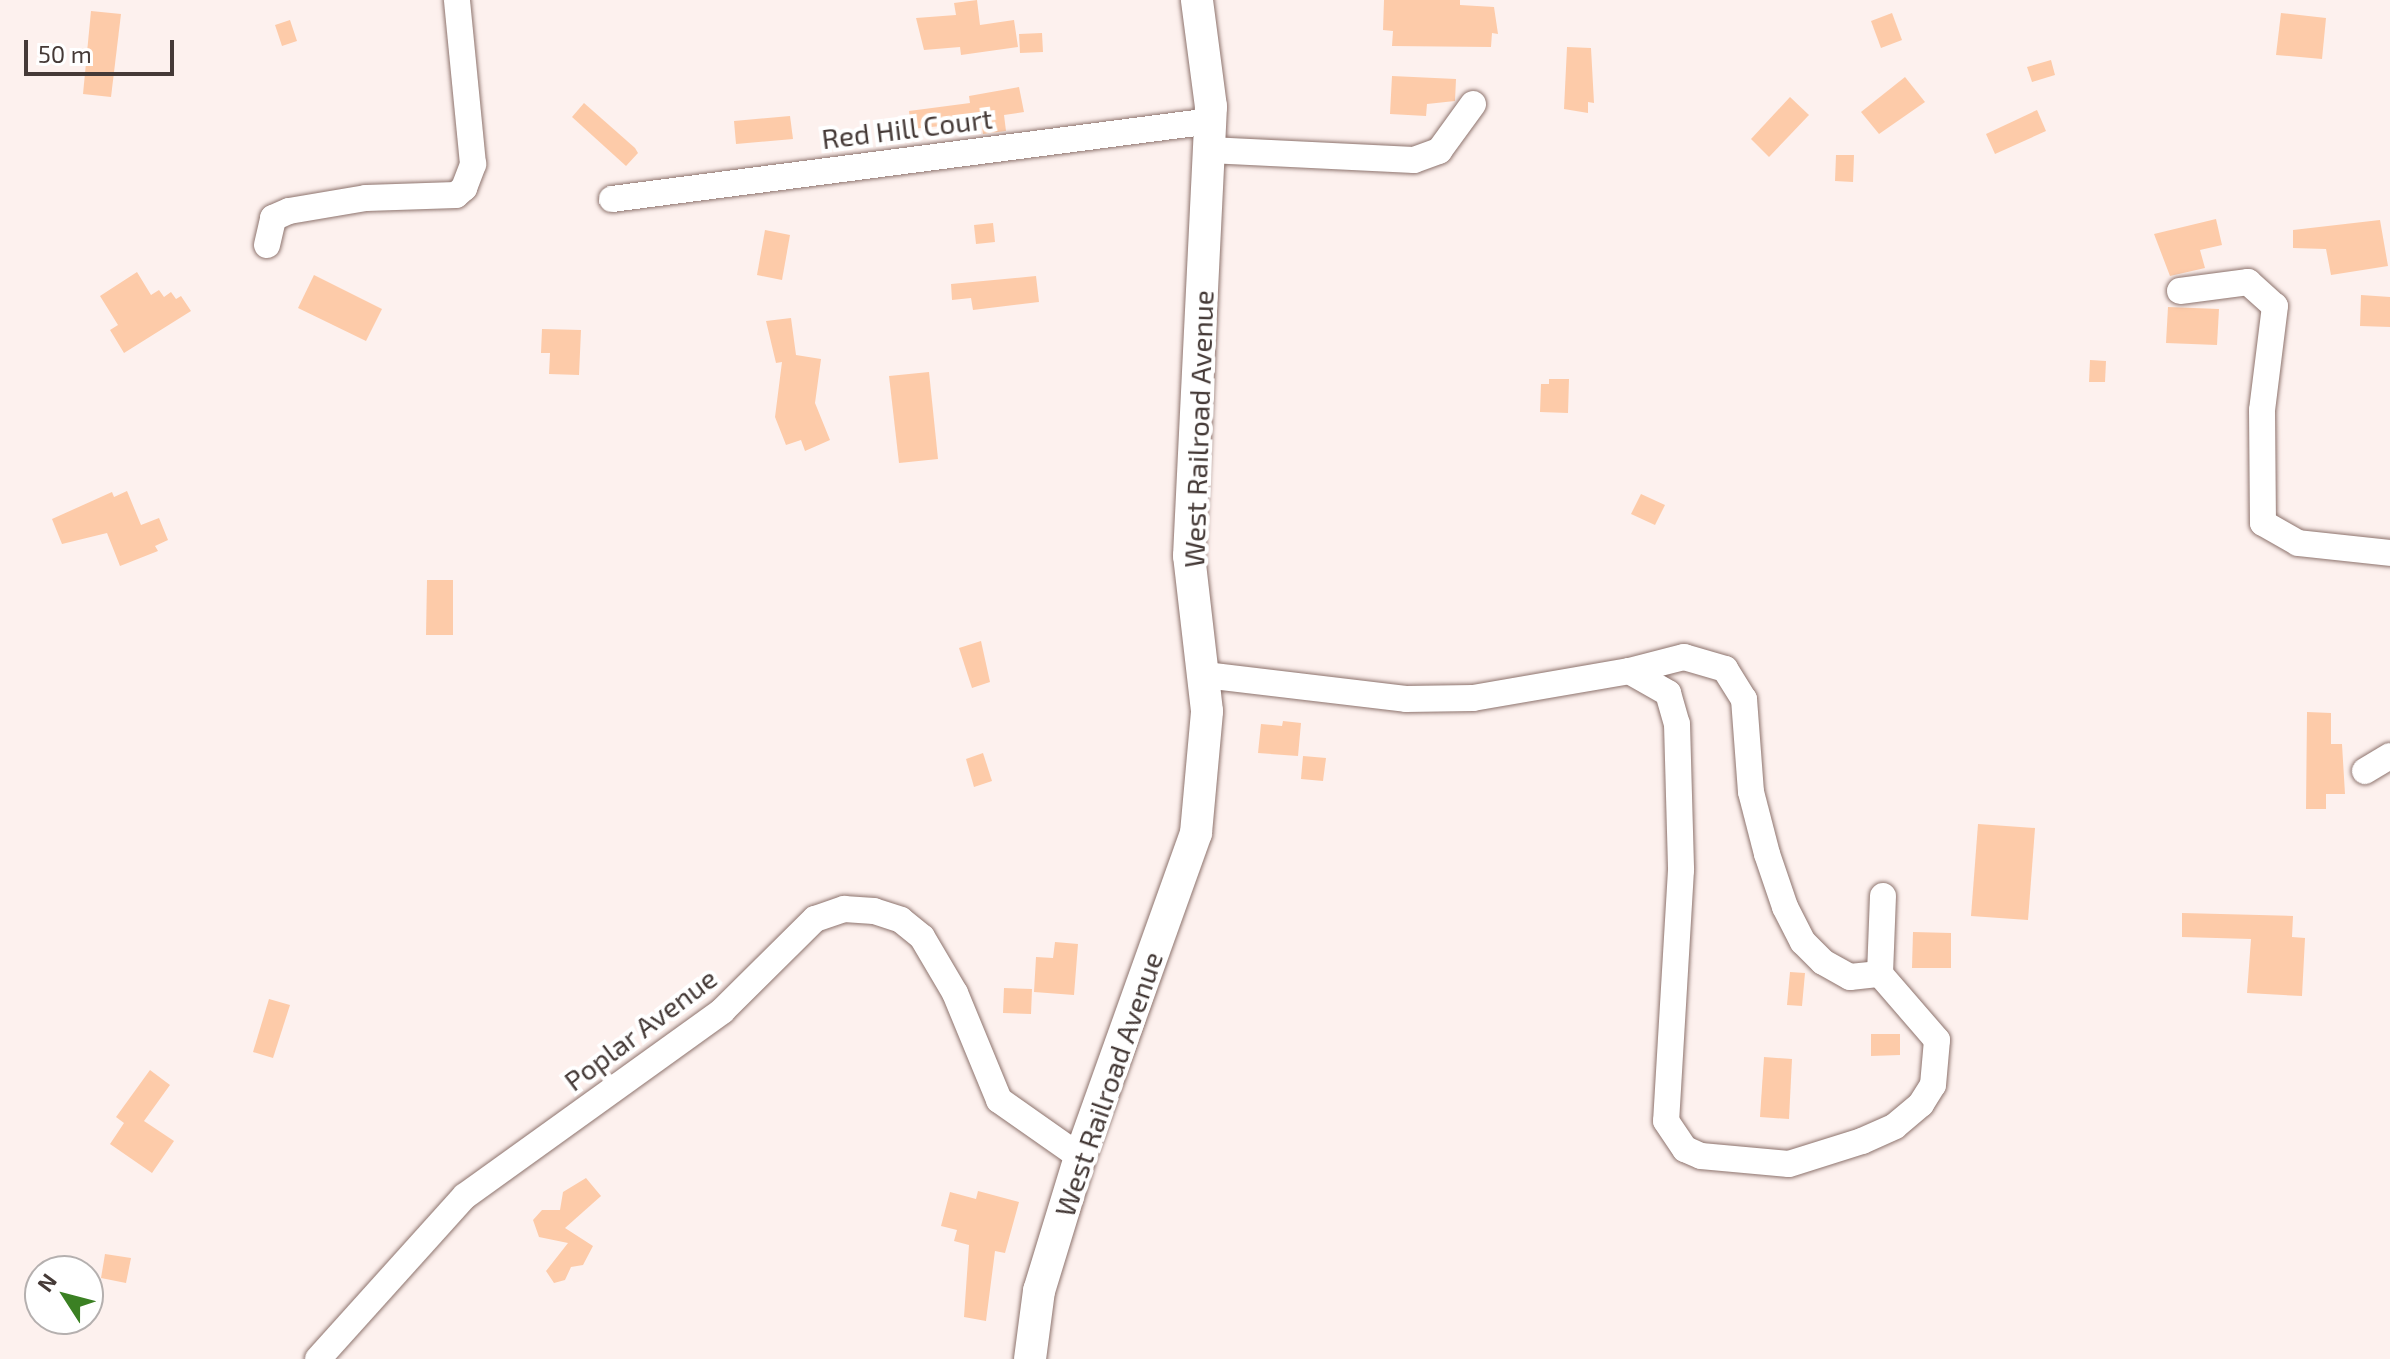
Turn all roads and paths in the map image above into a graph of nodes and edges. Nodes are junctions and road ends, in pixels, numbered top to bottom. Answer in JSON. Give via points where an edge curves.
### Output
{"nodes":[{"id":1,"x":457,"y":0,"type":"edge"},
{"id":2,"x":1197,"y":0,"type":"edge"},
{"id":3,"x":1473,"y":104,"type":"dead end"},
{"id":4,"x":1210,"y":135,"type":"junction"},
{"id":5,"x":612,"y":199,"type":"dead end"},
{"id":6,"x":267,"y":245,"type":"dead end"},
{"id":7,"x":2180,"y":291,"type":"dead end"},
{"id":8,"x":2390,"y":553,"type":"edge"},
{"id":9,"x":1629,"y":671,"type":"junction"},
{"id":10,"x":1205,"y":675,"type":"junction"},
{"id":11,"x":2390,"y":756,"type":"edge"},
{"id":12,"x":2365,"y":771,"type":"dead end"},
{"id":13,"x":1883,"y":896,"type":"dead end"},
{"id":14,"x":1880,"y":974,"type":"junction"},
{"id":15,"x":1080,"y":1157,"type":"junction"},
{"id":16,"x":318,"y":1359,"type":"edge"},
{"id":17,"x":1030,"y":1359,"type":"edge"}],
"edges":[{"from":1,"to":6,"type":"street","via":[[473,164],[464,188],[456,195],[366,198],[289,211],[273,218]]},
{"from":2,"to":4,"type":"main road","name":"West Railroad Avenue"},
{"from":3,"to":4,"type":"street","name":"Red Hill Court","via":[[1439,151],[1414,160]]},
{"from":4,"to":5,"type":"street","name":"Red Hill Court"},
{"from":4,"to":10,"type":"main road","name":"West Railroad Avenue","via":[[1189,556]]},
{"from":7,"to":8,"type":"street","via":[[2248,282],[2275,306],[2262,410],[2263,523],[2298,543]]},
{"from":9,"to":10,"type":"street","via":[[1473,698],[1406,699]]},
{"from":9,"to":14,"type":"street","via":[[1684,657],[1725,669],[1744,699],[1751,792],[1785,907],[1803,942],[1823,962],[1850,977]]},
{"from":9,"to":14,"type":"street","via":[[1668,693],[1677,724],[1681,870],[1666,1121],[1685,1149],[1701,1156],[1789,1164],[1862,1141],[1895,1126],[1921,1104],[1933,1085],[1937,1040]]},
{"from":10,"to":15,"type":"main road","name":"West Railroad Avenue","via":[[1207,711],[1196,833]]},
{"from":11,"to":12,"type":"street"},
{"from":13,"to":14,"type":"street"},
{"from":15,"to":16,"type":"street","name":"Poplar Avenue","via":[[999,1100],[955,993],[922,937],[901,920],[844,909],[815,919],[714,1018],[456,1204]]},
{"from":15,"to":17,"type":"main road","name":"West Railroad Avenue","via":[[1039,1291]]}]}
